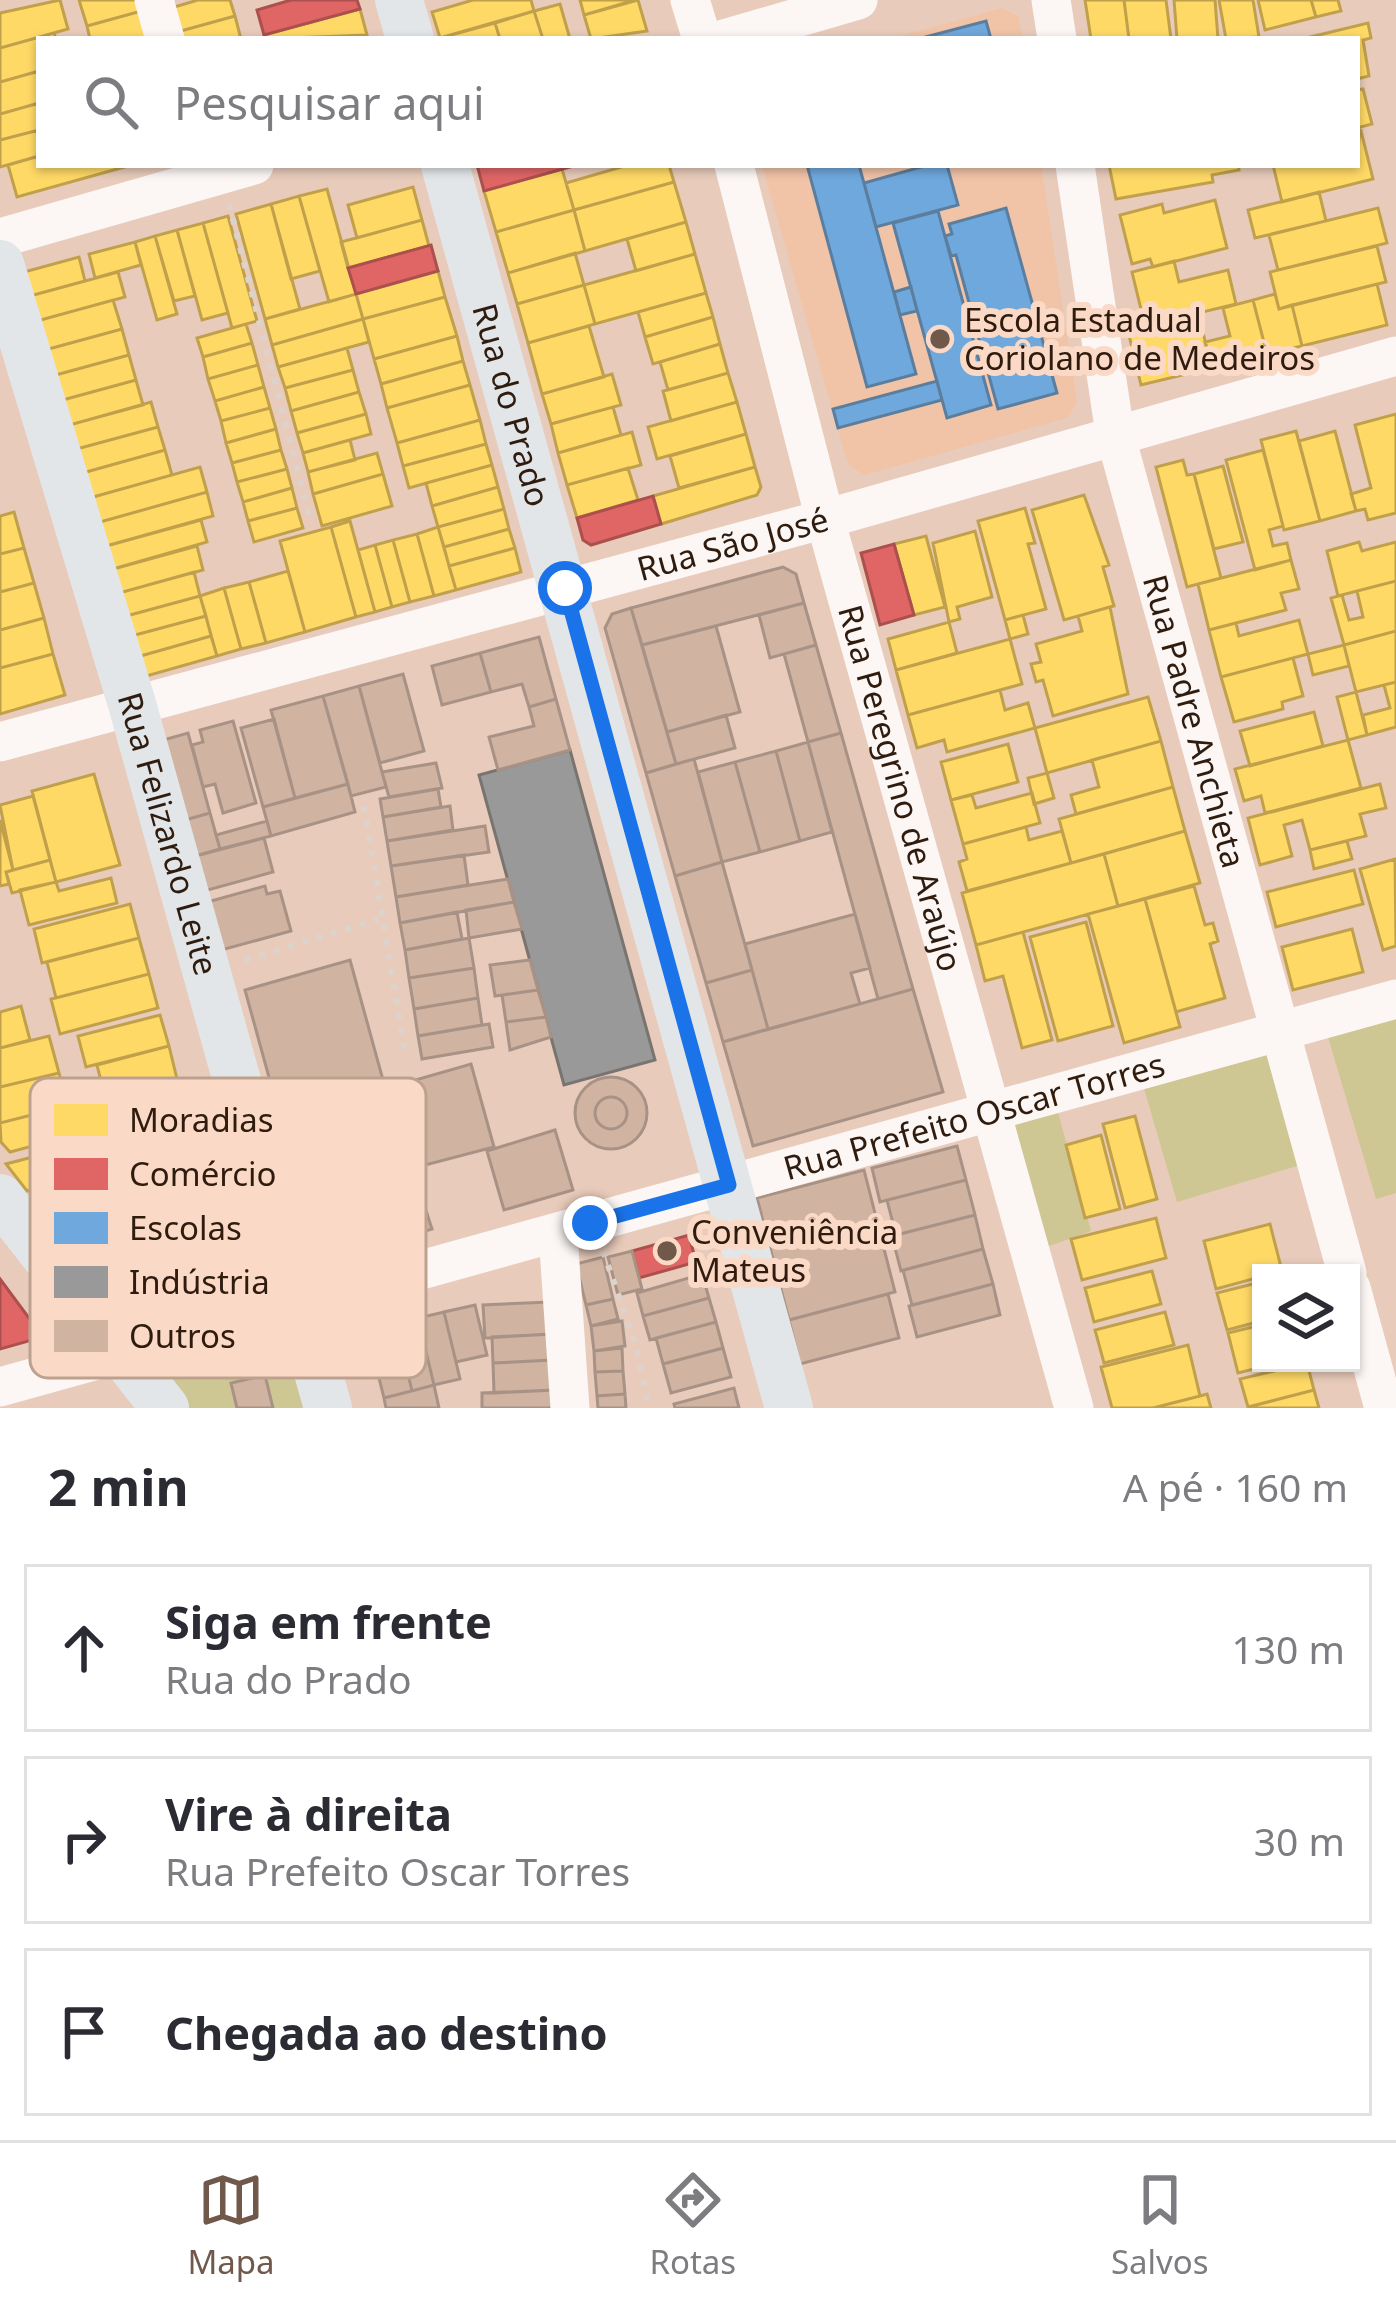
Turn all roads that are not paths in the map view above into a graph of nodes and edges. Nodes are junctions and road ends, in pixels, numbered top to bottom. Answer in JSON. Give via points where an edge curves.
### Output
{"nodes":[{"id":1,"x":154,"y":0,"type":"edge"},
{"id":2,"x":399,"y":0,"type":"edge"},
{"id":3,"x":690,"y":0,"type":"edge"},
{"id":4,"x":857,"y":0,"type":"edge"},
{"id":5,"x":1051,"y":0,"type":"edge"},
{"id":6,"x":164,"y":36,"type":"edge"},
{"id":7,"x":409,"y":36,"type":"edge"},
{"id":8,"x":701,"y":36,"type":"edge"},
{"id":9,"x":734,"y":36,"type":"edge"},
{"id":10,"x":1057,"y":36,"type":"edge"},
{"id":11,"x":447,"y":168,"type":"edge"},
{"id":12,"x":735,"y":168,"type":"edge"},
{"id":13,"x":1075,"y":168,"type":"edge"},
{"id":14,"x":238,"y":170,"type":"edge"},
{"id":15,"x":0,"y":238,"type":"edge"},
{"id":16,"x":0,"y":265,"type":"edge"},
{"id":17,"x":1396,"y":356,"type":"edge"},
{"id":18,"x":1115,"y":434,"type":"junction"},
{"id":19,"x":825,"y":519,"type":"junction"},
{"id":20,"x":565,"y":588,"type":"junction"},
{"id":21,"x":132,"y":704,"type":"junction"},
{"id":22,"x":0,"y":742,"type":"edge"},
{"id":23,"x":1396,"y":999,"type":"edge"},
{"id":24,"x":1282,"y":1031,"type":"junction"},
{"id":25,"x":235,"y":1078,"type":"edge"},
{"id":26,"x":989,"y":1112,"type":"junction"},
{"id":27,"x":729,"y":1185,"type":"junction"},
{"id":28,"x":0,"y":1198,"type":"edge"},
{"id":29,"x":574,"y":1229,"type":"junction"},
{"id":30,"x":30,"y":1236,"type":"edge"},
{"id":31,"x":1345,"y":1264,"type":"edge"},
{"id":32,"x":426,"y":1270,"type":"edge"},
{"id":33,"x":1360,"y":1321,"type":"edge"},
{"id":34,"x":36,"y":1378,"type":"edge"},
{"id":35,"x":142,"y":1378,"type":"edge"},
{"id":36,"x":319,"y":1378,"type":"edge"},
{"id":37,"x":0,"y":1388,"type":"edge"},
{"id":38,"x":165,"y":1408,"type":"edge"},
{"id":39,"x":328,"y":1408,"type":"edge"},
{"id":40,"x":570,"y":1408,"type":"edge"},
{"id":41,"x":789,"y":1408,"type":"edge"},
{"id":42,"x":1074,"y":1408,"type":"edge"},
{"id":43,"x":1384,"y":1408,"type":"edge"}],
"edges":[{"from":1,"to":6,"type":"street"},
{"from":2,"to":7,"type":"main road"},
{"from":3,"to":8,"type":"street"},
{"from":4,"to":9,"type":"street"},
{"from":5,"to":10,"type":"street"},
{"from":11,"to":20,"type":"main road","name":"Rua do Prado"},
{"from":12,"to":19,"type":"street","name":"Rua Peregrino de Araújo"},
{"from":13,"to":18,"type":"street","name":"Rua Padre Anchieta"},
{"from":14,"to":15,"type":"street"},
{"from":16,"to":21,"type":"main road","name":"Rua Felizardo Leite"},
{"from":17,"to":18,"type":"street","name":"Rua São José"},
{"from":18,"to":19,"type":"street","name":"Rua São José"},
{"from":18,"to":24,"type":"street","name":"Rua Padre Anchieta"},
{"from":19,"to":20,"type":"street","name":"Rua São José"},
{"from":19,"to":26,"type":"street","name":"Rua Peregrino de Araújo"},
{"from":20,"to":21,"type":"street","name":"Rua São José"},
{"from":20,"to":27,"type":"main road","name":"Rua do Prado"},
{"from":21,"to":22,"type":"street","name":"Rua São José"},
{"from":21,"to":25,"type":"main road","name":"Rua Felizardo Leite"},
{"from":23,"to":24,"type":"street","name":"Rua Prefeito Oscar Torres"},
{"from":24,"to":26,"type":"street","name":"Rua Prefeito Oscar Torres"},
{"from":24,"to":31,"type":"street","name":"Rua Padre Anchieta"},
{"from":26,"to":27,"type":"street","name":"Rua Prefeito Oscar Torres"},
{"from":26,"to":42,"type":"street","name":"Rua Peregrino de Araújo"},
{"from":27,"to":29,"type":"street","name":"Rua Prefeito Oscar Torres"},
{"from":27,"to":41,"type":"main road","name":"Rua do Prado"},
{"from":28,"to":30,"type":"main road"},
{"from":29,"to":32,"type":"street","name":"Rua Prefeito Oscar Torres"},
{"from":29,"to":40,"type":"street"},
{"from":33,"to":43,"type":"street"},
{"from":34,"to":37,"type":"street","name":"Rua Prefeito Oscar Torres"},
{"from":35,"to":38,"type":"main road"},
{"from":36,"to":39,"type":"main road","name":"Rua Felizardo Leite"}]}
